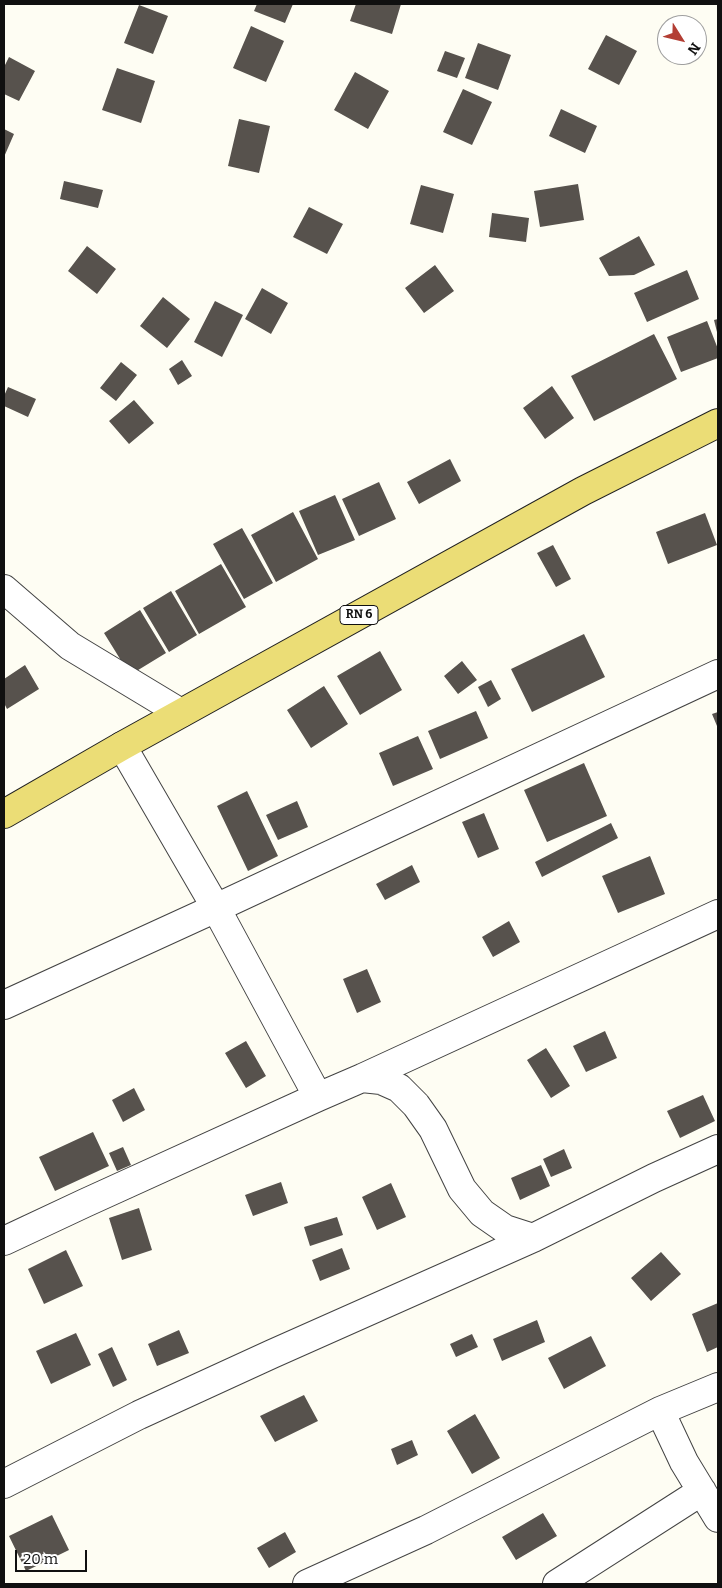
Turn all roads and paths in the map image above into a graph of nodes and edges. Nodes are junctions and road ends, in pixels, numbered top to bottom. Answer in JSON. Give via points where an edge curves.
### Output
{"nodes":[{"id":1,"x":718,"y":422,"type":"edge"},
{"id":2,"x":4,"y":589,"type":"edge"},
{"id":3,"x":718,"y":674,"type":"edge"},
{"id":4,"x":180,"y":714,"type":"junction"},
{"id":5,"x":122,"y":746,"type":"junction"},
{"id":6,"x":4,"y":814,"type":"edge"},
{"id":7,"x":216,"y":908,"type":"junction"},
{"id":8,"x":718,"y":914,"type":"edge"},
{"id":9,"x":4,"y":1005,"type":"edge"},
{"id":10,"x":362,"y":1078,"type":"junction"},
{"id":11,"x":318,"y":1097,"type":"junction"},
{"id":12,"x":718,"y":1149,"type":"edge"},
{"id":13,"x":533,"y":1238,"type":"junction"},
{"id":14,"x":4,"y":1241,"type":"edge"},
{"id":15,"x":718,"y":1388,"type":"edge"},
{"id":16,"x":660,"y":1412,"type":"junction"},
{"id":17,"x":4,"y":1484,"type":"edge"},
{"id":18,"x":702,"y":1491,"type":"junction"},
{"id":19,"x":718,"y":1518,"type":"edge"},
{"id":20,"x":307,"y":1584,"type":"edge"},
{"id":21,"x":558,"y":1584,"type":"edge"}],
"edges":[{"from":1,"to":4,"type":"main road","number":"RN 6","via":[[583,491]]},
{"from":2,"to":4,"type":"street","via":[[70,646]]},
{"from":3,"to":7,"type":"street"},
{"from":4,"to":5,"type":"main road","number":"RN 6"},
{"from":5,"to":6,"type":"main road","number":"RN 6"},
{"from":5,"to":7,"type":"street"},
{"from":7,"to":9,"type":"street"},
{"from":7,"to":11,"type":"street"},
{"from":8,"to":10,"type":"street"},
{"from":10,"to":11,"type":"street"},
{"from":10,"to":13,"type":"street","via":[[381,1080],[399,1088],[416,1104],[433,1129],[462,1188],[482,1213],[505,1229]]},
{"from":11,"to":14,"type":"street"},
{"from":12,"to":13,"type":"street"},
{"from":13,"to":17,"type":"street","via":[[139,1415]]},
{"from":15,"to":16,"type":"street"},
{"from":16,"to":18,"type":"street"},
{"from":16,"to":20,"type":"street","via":[[426,1530]]},
{"from":18,"to":19,"type":"street"},
{"from":18,"to":21,"type":"street"}]}
